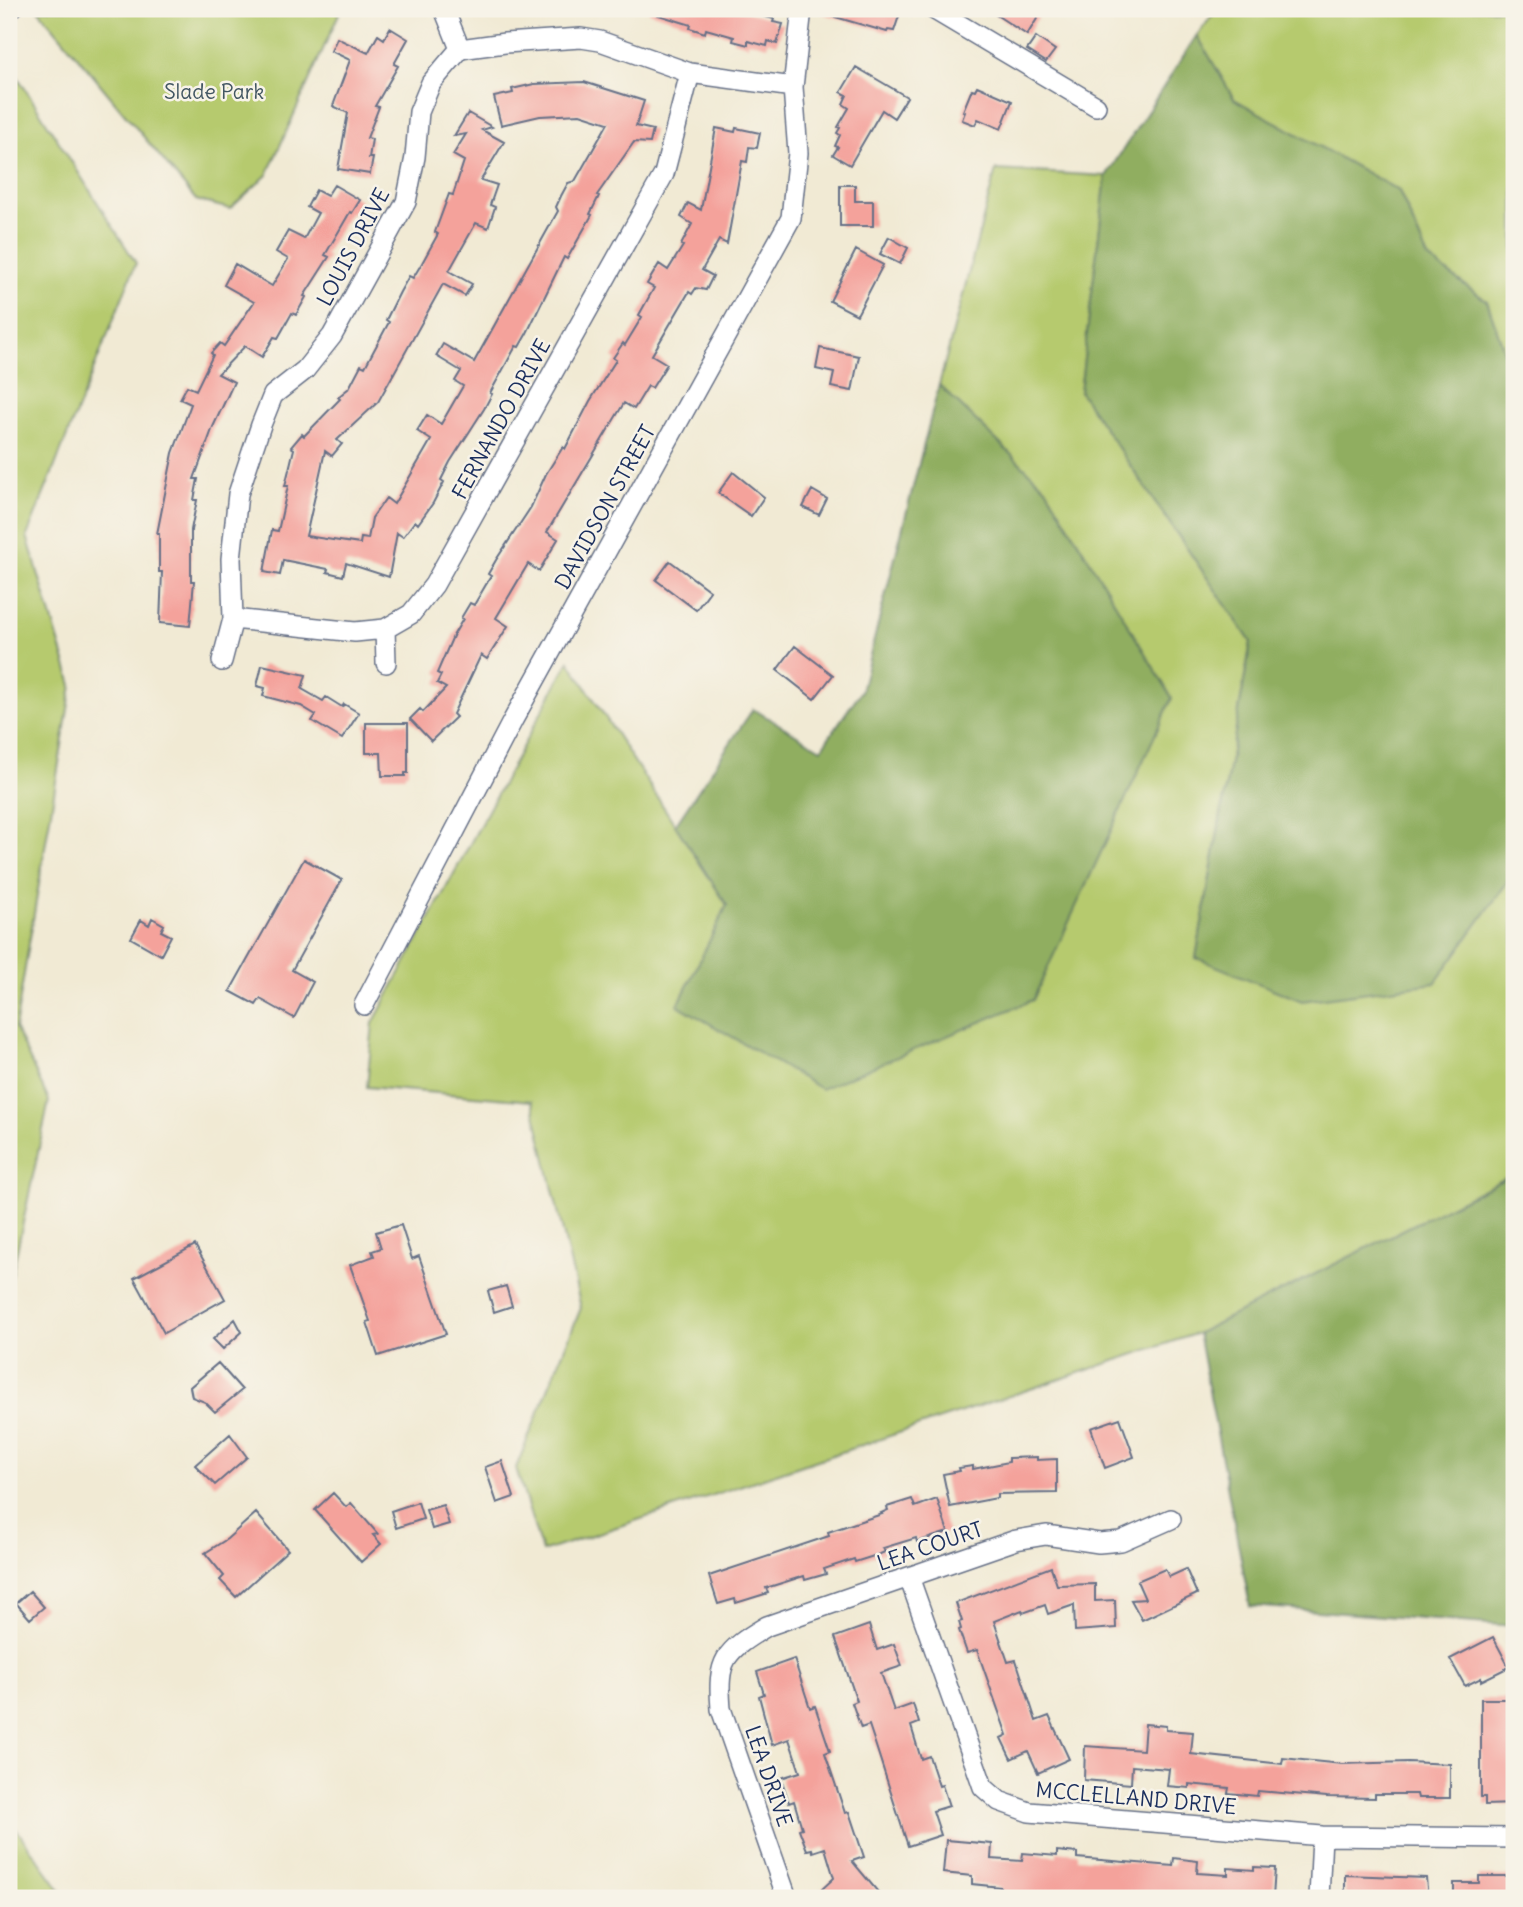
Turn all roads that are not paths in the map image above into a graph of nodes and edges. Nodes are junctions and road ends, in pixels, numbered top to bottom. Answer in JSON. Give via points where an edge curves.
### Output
{"nodes":[{"id":1,"x":444,"y":9,"type":"edge"},
{"id":2,"x":802,"y":9,"type":"edge"},
{"id":3,"x":933,"y":9,"type":"edge"},
{"id":4,"x":460,"y":49,"type":"junction"},
{"id":5,"x":690,"y":73,"type":"junction"},
{"id":6,"x":793,"y":88,"type":"junction"},
{"id":7,"x":1096,"y":106,"type":"dead end"},
{"id":8,"x":233,"y":618,"type":"junction"},
{"id":9,"x":385,"y":629,"type":"junction"},
{"id":10,"x":222,"y":661,"type":"dead end"},
{"id":11,"x":386,"y":663,"type":"dead end"},
{"id":12,"x":364,"y":1005,"type":"dead end"},
{"id":13,"x":1171,"y":1519,"type":"dead end"},
{"id":14,"x":909,"y":1577,"type":"junction"},
{"id":15,"x":721,"y":1667,"type":"joint"},
{"id":16,"x":1322,"y":1836,"type":"junction"},
{"id":17,"x":1514,"y":1838,"type":"edge"},
{"id":18,"x":788,"y":1898,"type":"edge"},
{"id":19,"x":1319,"y":1898,"type":"edge"}],
"edges":[{"from":1,"to":4,"type":"street"},
{"from":2,"to":6,"type":"street","name":"DAVIDSON STREET"},
{"from":3,"to":7,"type":"street"},
{"from":4,"to":5,"type":"street","via":[[580,38]]},
{"from":4,"to":8,"type":"street","name":"LOUIS DRIVE","via":[[431,83],[419,112],[407,201],[332,336],[305,370],[273,395],[261,425],[238,494],[231,559]]},
{"from":5,"to":6,"type":"street"},
{"from":5,"to":9,"type":"street","name":"FERNANDO DRIVE","via":[[664,174],[434,585],[411,614]]},
{"from":6,"to":12,"type":"street","name":"DAVIDSON STREET","via":[[798,153],[791,218],[513,720]]},
{"from":8,"to":9,"type":"street","name":"FERNANDO DRIVE","via":[[355,632]]},
{"from":8,"to":10,"type":"street","name":"LOUIS DRIVE"},
{"from":9,"to":11,"type":"street"},
{"from":13,"to":14,"type":"street","name":"LEA COURT","via":[[1121,1541],[1099,1543],[1046,1535],[1016,1540]]},
{"from":14,"to":15,"type":"street","name":"LEA COURT","via":[[767,1626],[736,1645]]},
{"from":14,"to":16,"type":"street","name":"MCCLELLAND DRIVE","via":[[983,1787],[999,1801],[1029,1812]]},
{"from":15,"to":18,"type":"street","name":"LEA DRIVE","via":[[721,1709]]},
{"from":16,"to":17,"type":"street","name":"MCCLELLAND DRIVE"},
{"from":16,"to":19,"type":"street"}]}
